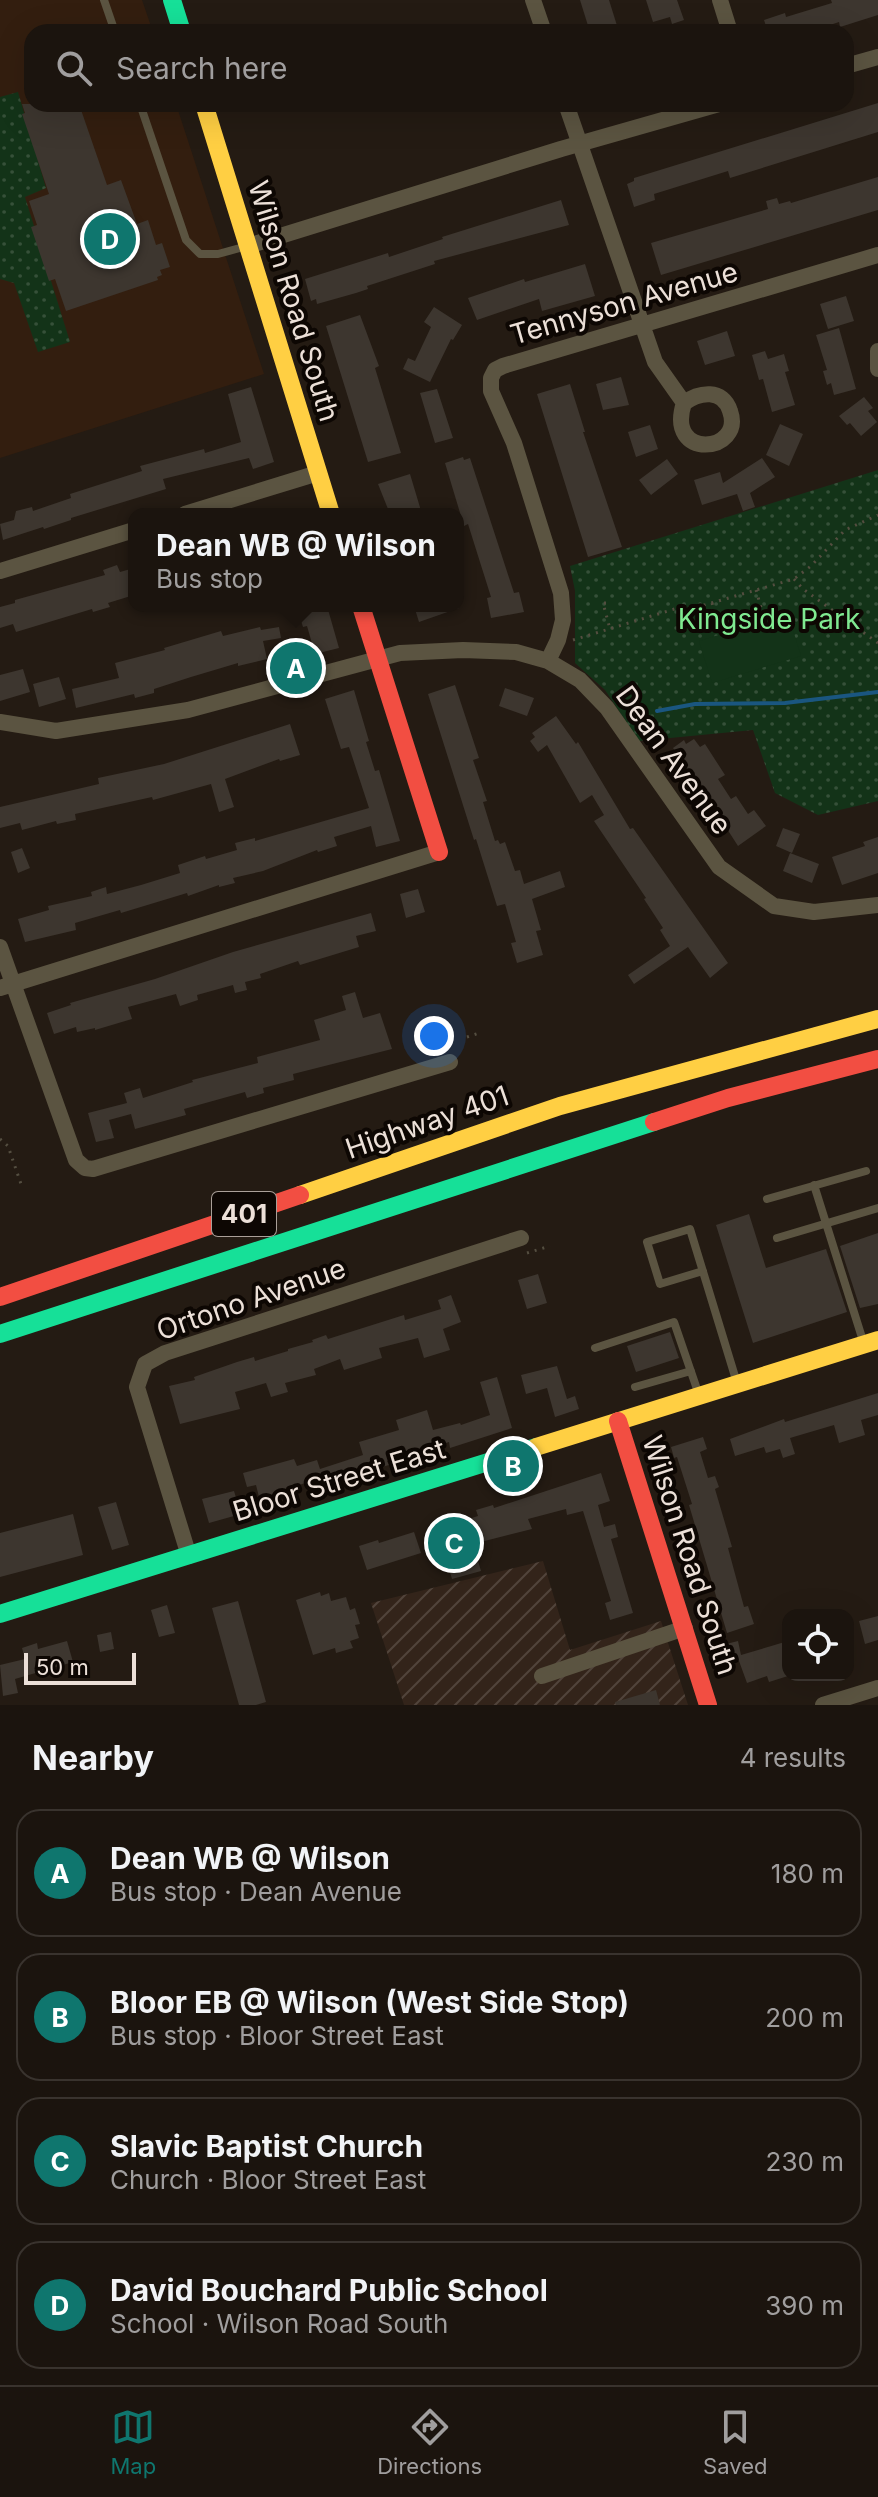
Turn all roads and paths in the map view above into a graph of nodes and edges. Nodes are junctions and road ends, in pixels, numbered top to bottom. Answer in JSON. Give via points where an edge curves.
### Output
{"nodes":[{"id":1,"x":104,"y":0,"type":"edge"},
{"id":2,"x":172,"y":0,"type":"edge"},
{"id":3,"x":533,"y":0,"type":"edge"},
{"id":4,"x":720,"y":0,"type":"edge"},
{"id":5,"x":112,"y":24,"type":"edge"},
{"id":6,"x":180,"y":24,"type":"edge"},
{"id":7,"x":541,"y":24,"type":"edge"},
{"id":8,"x":728,"y":24,"type":"edge"},
{"id":9,"x":878,"y":57,"type":"edge"},
{"id":10,"x":854,"y":64,"type":"edge"},
{"id":11,"x":143,"y":112,"type":"edge"},
{"id":12,"x":206,"y":112,"type":"edge"},
{"id":13,"x":569,"y":112,"type":"edge"},
{"id":14,"x":691,"y":112,"type":"edge"},
{"id":15,"x":579,"y":144,"type":"junction"},
{"id":16,"x":248,"y":246,"type":"junction"},
{"id":17,"x":877,"y":258,"type":"edge"},
{"id":18,"x":642,"y":325,"type":"junction"},
{"id":19,"x":878,"y":351,"type":"edge"},
{"id":20,"x":878,"y":369,"type":"edge"},
{"id":21,"x":684,"y":403,"type":"dead end"},
{"id":22,"x":318,"y":473,"type":"junction"},
{"id":23,"x":204,"y":508,"type":"edge"},
{"id":24,"x":329,"y":508,"type":"edge"},
{"id":25,"x":878,"y":515,"type":"edge"},
{"id":26,"x":128,"y":532,"type":"edge"},
{"id":27,"x":0,"y":571,"type":"edge"},
{"id":28,"x":794,"y":579,"type":"junction"},
{"id":29,"x":756,"y":590,"type":"junction"},
{"id":30,"x":606,"y":603,"type":"dead end"},
{"id":31,"x":712,"y":603,"type":"junction"},
{"id":32,"x":363,"y":612,"type":"edge"},
{"id":33,"x":765,"y":621,"type":"dead end"},
{"id":34,"x":610,"y":629,"type":"junction"},
{"id":35,"x":721,"y":634,"type":"dead end"},
{"id":36,"x":558,"y":640,"type":"junction"},
{"id":37,"x":878,"y":643,"type":"edge"},
{"id":38,"x":378,"y":658,"type":"junction"},
{"id":39,"x":548,"y":661,"type":"junction"},
{"id":40,"x":0,"y":722,"type":"edge"},
{"id":41,"x":439,"y":852,"type":"joint"},
{"id":42,"x":878,"y":905,"type":"edge"},
{"id":43,"x":0,"y":947,"type":"edge"},
{"id":44,"x":6,"y":986,"type":"edge"},
{"id":45,"x":878,"y":1019,"type":"edge"},
{"id":46,"x":482,"y":1032,"type":"dead end"},
{"id":47,"x":467,"y":1037,"type":"dead end"},
{"id":48,"x":878,"y":1059,"type":"edge"},
{"id":49,"x":450,"y":1062,"type":"dead end"},
{"id":50,"x":878,"y":1070,"type":"edge"},
{"id":51,"x":728,"y":1098,"type":"junction"},
{"id":52,"x":0,"y":1139,"type":"edge"},
{"id":53,"x":866,"y":1171,"type":"dead end"},
{"id":54,"x":21,"y":1184,"type":"dead end"},
{"id":55,"x":814,"y":1185,"type":"junction"},
{"id":56,"x":767,"y":1199,"type":"dead end"},
{"id":57,"x":878,"y":1208,"type":"edge"},
{"id":58,"x":826,"y":1224,"type":"junction"},
{"id":59,"x":521,"y":1238,"type":"dead end"},
{"id":60,"x":777,"y":1238,"type":"dead end"},
{"id":61,"x":703,"y":1271,"type":"junction"},
{"id":62,"x":0,"y":1297,"type":"edge"},
{"id":63,"x":0,"y":1334,"type":"edge"},
{"id":64,"x":871,"y":1342,"type":"edge"},
{"id":65,"x":595,"y":1348,"type":"dead end"},
{"id":66,"x":691,"y":1371,"type":"junction"},
{"id":67,"x":738,"y":1384,"type":"junction"},
{"id":68,"x":635,"y":1387,"type":"dead end"},
{"id":69,"x":699,"y":1396,"type":"junction"},
{"id":70,"x":618,"y":1421,"type":"junction"},
{"id":71,"x":189,"y":1556,"type":"junction"},
{"id":72,"x":0,"y":1614,"type":"edge"},
{"id":73,"x":685,"y":1628,"type":"junction"},
{"id":74,"x":542,"y":1676,"type":"dead end"},
{"id":75,"x":878,"y":1688,"type":"edge"},
{"id":76,"x":708,"y":1705,"type":"edge"},
{"id":77,"x":823,"y":1705,"type":"edge"}],
"edges":[{"from":1,"to":5,"type":"lane"},
{"from":2,"to":6,"type":"main road"},
{"from":3,"to":7,"type":"street"},
{"from":4,"to":8,"type":"street"},
{"from":9,"to":10,"type":"street"},
{"from":11,"to":16,"type":"lane","via":[[186,240],[200,254]]},
{"from":12,"to":16,"type":"main road","name":"Wilson Road South"},
{"from":13,"to":15,"type":"street"},
{"from":14,"to":15,"type":"street"},
{"from":15,"to":16,"type":"street"},
{"from":15,"to":18,"type":"street"},
{"from":16,"to":22,"type":"main road","name":"Wilson Road South"},
{"from":17,"to":18,"type":"street","name":"Tennyson Avenue"},
{"from":18,"to":21,"type":"street","via":[[655,362]]},
{"from":18,"to":36,"type":"street","name":"Tennyson Avenue","via":[[503,366],[491,378],[491,391],[514,443],[561,593]]},
{"from":19,"to":20,"type":"street"},
{"from":22,"to":23,"type":"street"},
{"from":22,"to":24,"type":"main road","name":"Wilson Road South"},
{"from":25,"to":28,"type":"path","via":[[845,530]]},
{"from":26,"to":27,"type":"street"},
{"from":28,"to":29,"type":"path"},
{"from":28,"to":37,"type":"path"},
{"from":29,"to":31,"type":"path"},
{"from":29,"to":33,"type":"path"},
{"from":30,"to":34,"type":"path"},
{"from":31,"to":34,"type":"path"},
{"from":31,"to":35,"type":"path"},
{"from":32,"to":38,"type":"main road"},
{"from":34,"to":36,"type":"path"},
{"from":36,"to":39,"type":"street","name":"Tennyson Avenue"},
{"from":38,"to":39,"type":"street","name":"Dean Avenue","via":[[492,649]]},
{"from":38,"to":40,"type":"street","name":"Dean Avenue","via":[[188,710],[56,731]]},
{"from":38,"to":41,"type":"main road"},
{"from":39,"to":42,"type":"street","name":"Dean Avenue","via":[[580,680],[607,708],[719,867],[774,906],[814,912]]},
{"from":41,"to":44,"type":"street"},
{"from":43,"to":44,"type":"street"},
{"from":44,"to":49,"type":"street","via":[[76,1160],[85,1168]]},
{"from":45,"to":62,"type":"main road","name":"Highway 401","number":"401","via":[[560,1106]]},
{"from":46,"to":47,"type":"path"},
{"from":48,"to":51,"type":"main road","number":"401"},
{"from":50,"to":51,"type":"main road"},
{"from":51,"to":63,"type":"main road","number":"401"},
{"from":52,"to":54,"type":"path","via":[[8,1146]]},
{"from":53,"to":55,"type":"lane"},
{"from":55,"to":56,"type":"lane"},
{"from":55,"to":58,"type":"lane"},
{"from":57,"to":58,"type":"lane"},
{"from":58,"to":60,"type":"lane"},
{"from":58,"to":64,"type":"lane"},
{"from":59,"to":71,"type":"street","name":"Ortono Avenue","via":[[165,1353],[145,1364],[137,1387]]},
{"from":61,"to":61,"type":"lane","via":[[690,1229],[647,1242],[660,1284]]},
{"from":61,"to":67,"type":"lane"},
{"from":64,"to":67,"type":"main road","name":"Bloor Street East"},
{"from":65,"to":66,"type":"lane","via":[[674,1322]]},
{"from":66,"to":68,"type":"lane"},
{"from":66,"to":69,"type":"lane"},
{"from":67,"to":69,"type":"main road","name":"Bloor Street East"},
{"from":69,"to":70,"type":"main road","name":"Bloor Street East"},
{"from":70,"to":71,"type":"main road","name":"Bloor Street East"},
{"from":70,"to":73,"type":"main road","name":"Wilson Road South"},
{"from":71,"to":72,"type":"main road","name":"Bloor Street East"},
{"from":73,"to":74,"type":"street"},
{"from":73,"to":76,"type":"main road","name":"Wilson Road South"},
{"from":75,"to":77,"type":"street"}]}
